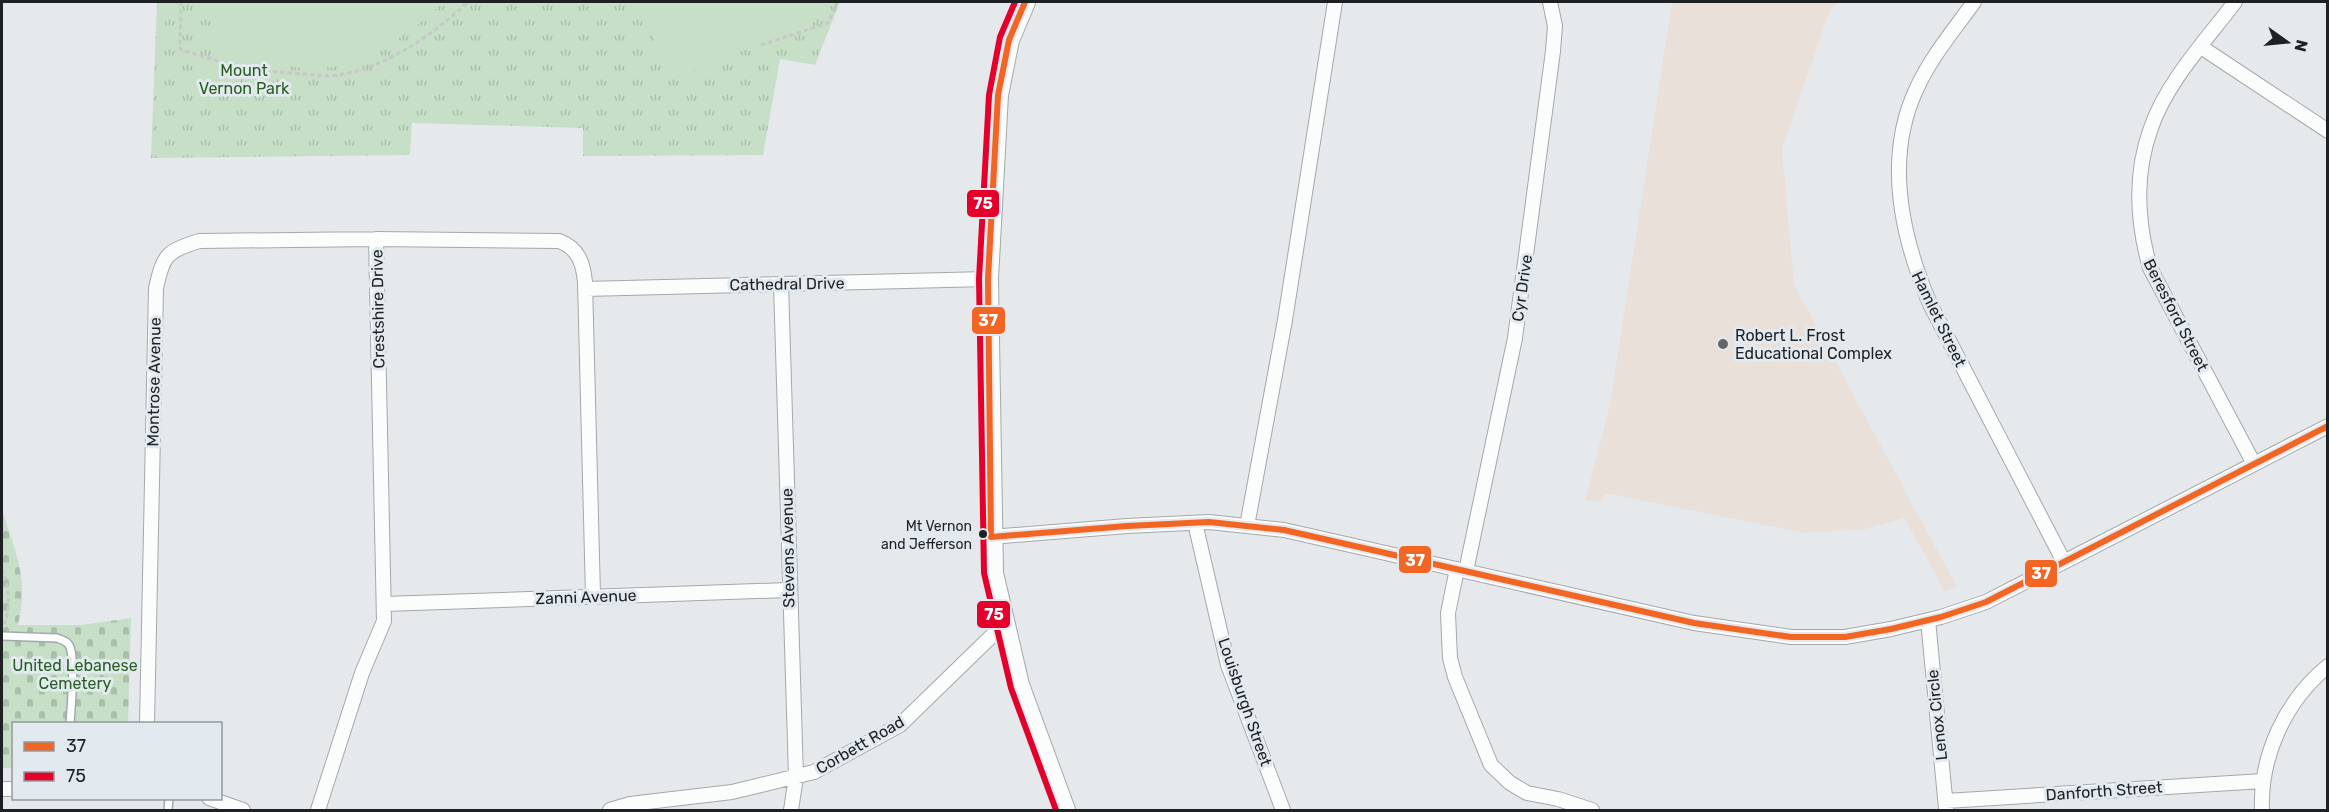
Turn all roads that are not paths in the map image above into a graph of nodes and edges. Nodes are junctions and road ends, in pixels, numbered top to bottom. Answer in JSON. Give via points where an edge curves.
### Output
{"nodes":[{"id":1,"x":1025,"y":2,"type":"edge"},
{"id":2,"x":1335,"y":2,"type":"edge"},
{"id":3,"x":1551,"y":2,"type":"edge"},
{"id":4,"x":1974,"y":2,"type":"edge"},
{"id":5,"x":2235,"y":2,"type":"edge"},
{"id":6,"x":2201,"y":48,"type":"junction"},
{"id":7,"x":2328,"y":130,"type":"edge"},
{"id":8,"x":376,"y":239,"type":"junction"},
{"id":9,"x":988,"y":279,"type":"junction"},
{"id":10,"x":781,"y":284,"type":"junction"},
{"id":11,"x":585,"y":289,"type":"junction"},
{"id":12,"x":2328,"y":426,"type":"edge"},
{"id":13,"x":2254,"y":464,"type":"junction"},
{"id":14,"x":1195,"y":523,"type":"junction"},
{"id":15,"x":1247,"y":526,"type":"junction"},
{"id":16,"x":991,"y":537,"type":"junction"},
{"id":17,"x":2064,"y":562,"type":"junction"},
{"id":18,"x":1462,"y":570,"type":"junction"},
{"id":19,"x":789,"y":590,"type":"junction"},
{"id":20,"x":593,"y":597,"type":"junction"},
{"id":21,"x":384,"y":604,"type":"junction"},
{"id":22,"x":1928,"y":620,"type":"junction"},
{"id":23,"x":1004,"y":624,"type":"junction"},
{"id":24,"x":2,"y":636,"type":"edge"},
{"id":25,"x":2328,"y":666,"type":"edge"},
{"id":26,"x":70,"y":722,"type":"edge"},
{"id":27,"x":147,"y":722,"type":"edge"},
{"id":28,"x":796,"y":777,"type":"junction"},
{"id":29,"x":2263,"y":781,"type":"junction"},
{"id":30,"x":215,"y":800,"type":"edge"},
{"id":31,"x":1946,"y":806,"type":"edge"},
{"id":32,"x":243,"y":810,"type":"edge"},
{"id":33,"x":318,"y":810,"type":"edge"},
{"id":34,"x":610,"y":810,"type":"edge"},
{"id":35,"x":791,"y":810,"type":"edge"},
{"id":36,"x":1065,"y":810,"type":"edge"},
{"id":37,"x":1283,"y":810,"type":"edge"},
{"id":38,"x":1593,"y":810,"type":"edge"},
{"id":39,"x":2262,"y":810,"type":"edge"}],
"edges":[{"from":1,"to":9,"type":"main road","via":[[1009,40],[998,95]]},
{"from":2,"to":15,"type":"street","via":[[1285,320]]},
{"from":3,"to":18,"type":"street","name":"Cyr Drive","via":[[1554,51],[1520,306],[1509,374]]},
{"from":4,"to":17,"type":"street","name":"Hamlet Street","via":[[1932,60],[1905,122],[1898,162],[1904,226],[1913,265],[1929,304]]},
{"from":5,"to":6,"type":"street","name":"Beresford Street"},
{"from":6,"to":7,"type":"street"},
{"from":6,"to":13,"type":"street","name":"Beresford Street","via":[[2171,87],[2151,127],[2138,182],[2141,238],[2150,268]]},
{"from":8,"to":11,"type":"street","name":"Crestshire Drive","via":[[559,241],[576,252]]},
{"from":8,"to":21,"type":"street","name":"Crestshire Drive"},
{"from":8,"to":27,"type":"street","name":"Montrose Avenue","via":[[199,242],[177,249],[162,260],[156,288]]},
{"from":9,"to":10,"type":"street","name":"Cathedral Drive"},
{"from":9,"to":16,"type":"main road"},
{"from":10,"to":11,"type":"street","name":"Cathedral Drive"},
{"from":10,"to":19,"type":"street","name":"Stevens Avenue"},
{"from":11,"to":20,"type":"street","name":"Crestshire Drive"},
{"from":12,"to":13,"type":"street"},
{"from":13,"to":17,"type":"street"},
{"from":14,"to":15,"type":"street"},
{"from":14,"to":16,"type":"street"},
{"from":14,"to":37,"type":"street","name":"Louisburgh Street","via":[[1228,665]]},
{"from":15,"to":18,"type":"street","via":[[1284,530]]},
{"from":16,"to":23,"type":"main road","via":[[993,573]]},
{"from":17,"to":22,"type":"street","via":[[1986,602]]},
{"from":18,"to":22,"type":"street","via":[[1694,622],[1791,637],[1845,637]]},
{"from":18,"to":38,"type":"street","name":"Cyr Drive","via":[[1448,614],[1450,658],[1491,765],[1527,793]]},
{"from":19,"to":20,"type":"street","name":"Zanni Avenue"},
{"from":19,"to":28,"type":"street","name":"Stevens Avenue"},
{"from":20,"to":21,"type":"street","name":"Zanni Avenue"},
{"from":21,"to":33,"type":"street","name":"Crestshire Drive","via":[[384,621],[362,674]]},
{"from":22,"to":31,"type":"street","name":"Lenox Circle"},
{"from":23,"to":28,"type":"street","name":"Corbett Road","via":[[900,725],[814,772]]},
{"from":23,"to":36,"type":"main road","via":[[1019,685]]},
{"from":24,"to":26,"type":"lane","via":[[51,637],[68,643],[72,662]]},
{"from":25,"to":29,"type":"street","via":[[2299,695],[2284,717]]},
{"from":28,"to":34,"type":"street","name":"Corbett Road","via":[[732,792],[630,804]]},
{"from":28,"to":35,"type":"street","name":"Stevens Avenue"},
{"from":29,"to":31,"type":"street","name":"Danforth Street"},
{"from":29,"to":39,"type":"street"},
{"from":30,"to":32,"type":"street"}]}
